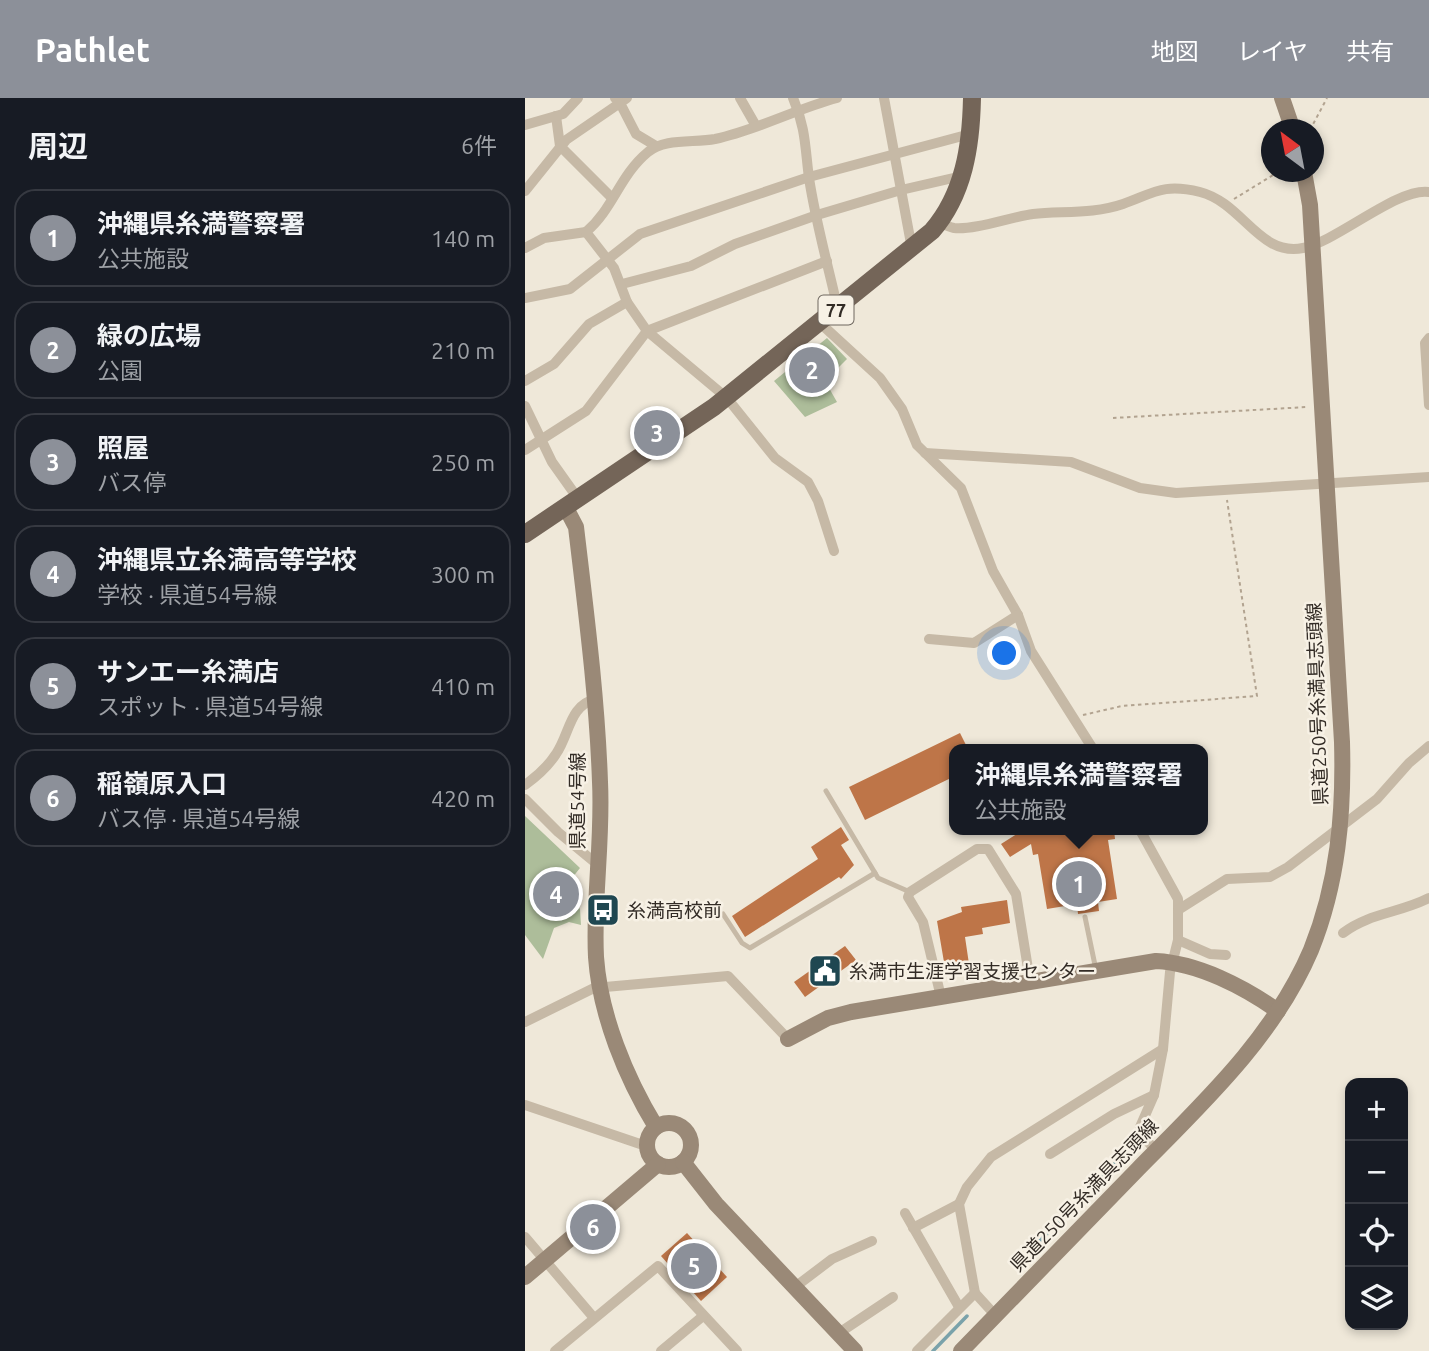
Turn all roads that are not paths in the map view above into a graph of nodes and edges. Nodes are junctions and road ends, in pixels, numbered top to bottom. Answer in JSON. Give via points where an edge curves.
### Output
{"nodes":[{"id":1,"x":578,"y":98,"type":"edge"},
{"id":2,"x":740,"y":98,"type":"edge"},
{"id":3,"x":793,"y":98,"type":"edge"},
{"id":4,"x":837,"y":98,"type":"edge"},
{"id":5,"x":884,"y":98,"type":"edge"},
{"id":6,"x":972,"y":98,"type":"edge"},
{"id":7,"x":1282,"y":98,"type":"edge"},
{"id":8,"x":621,"y":100,"type":"edge"},
{"id":9,"x":798,"y":109,"type":"junction"},
{"id":10,"x":557,"y":116,"type":"junction"},
{"id":11,"x":1289,"y":119,"type":"edge"},
{"id":12,"x":525,"y":125,"type":"edge"},
{"id":13,"x":756,"y":126,"type":"junction"},
{"id":14,"x":970,"y":134,"type":"junction"},
{"id":15,"x":561,"y":146,"type":"junction"},
{"id":16,"x":656,"y":146,"type":"junction"},
{"id":17,"x":894,"y":154,"type":"junction"},
{"id":18,"x":962,"y":176,"type":"junction"},
{"id":19,"x":809,"y":177,"type":"junction"},
{"id":20,"x":1305,"y":182,"type":"edge"},
{"id":21,"x":901,"y":190,"type":"junction"},
{"id":22,"x":525,"y":191,"type":"edge"},
{"id":23,"x":1429,"y":192,"type":"edge"},
{"id":24,"x":612,"y":198,"type":"junction"},
{"id":25,"x":817,"y":215,"type":"junction"},
{"id":26,"x":939,"y":222,"type":"junction"},
{"id":27,"x":586,"y":232,"type":"junction"},
{"id":28,"x":1313,"y":244,"type":"junction"},
{"id":29,"x":525,"y":248,"type":"edge"},
{"id":30,"x":912,"y":249,"type":"junction"},
{"id":31,"x":608,"y":261,"type":"junction"},
{"id":32,"x":827,"y":261,"type":"junction"},
{"id":33,"x":622,"y":284,"type":"junction"},
{"id":34,"x":525,"y":298,"type":"edge"},
{"id":35,"x":627,"y":302,"type":"junction"},
{"id":36,"x":841,"y":307,"type":"junction"},
{"id":37,"x":820,"y":323,"type":"junction"},
{"id":38,"x":647,"y":331,"type":"junction"},
{"id":39,"x":1429,"y":338,"type":"edge"},
{"id":40,"x":525,"y":381,"type":"edge"},
{"id":41,"x":727,"y":398,"type":"junction"},
{"id":42,"x":1429,"y":405,"type":"edge"},
{"id":43,"x":525,"y":406,"type":"edge"},
{"id":44,"x":541,"y":438,"type":"junction"},
{"id":45,"x":525,"y":450,"type":"edge"},
{"id":46,"x":925,"y":453,"type":"junction"},
{"id":47,"x":1429,"y":477,"type":"edge"},
{"id":48,"x":1327,"y":483,"type":"junction"},
{"id":49,"x":573,"y":504,"type":"junction"},
{"id":50,"x":525,"y":534,"type":"edge"},
{"id":51,"x":834,"y":551,"type":"dead end"},
{"id":52,"x":1018,"y":615,"type":"junction"},
{"id":53,"x":929,"y":639,"type":"dead end"},
{"id":54,"x":596,"y":699,"type":"junction"},
{"id":55,"x":1090,"y":744,"type":"edge"},
{"id":56,"x":1429,"y":746,"type":"edge"},
{"id":57,"x":525,"y":785,"type":"edge"},
{"id":58,"x":826,"y":791,"type":"dead end"},
{"id":59,"x":525,"y":799,"type":"edge"},
{"id":60,"x":1341,"y":827,"type":"junction"},
{"id":61,"x":1143,"y":835,"type":"edge"},
{"id":62,"x":598,"y":865,"type":"junction"},
{"id":63,"x":875,"y":873,"type":"junction"},
{"id":64,"x":910,"y":892,"type":"junction"},
{"id":65,"x":1429,"y":898,"type":"edge"},
{"id":66,"x":1178,"y":910,"type":"junction"},
{"id":67,"x":723,"y":914,"type":"dead end"},
{"id":68,"x":1085,"y":917,"type":"dead end"},
{"id":69,"x":1343,"y":933,"type":"dead end"},
{"id":70,"x":1178,"y":940,"type":"junction"},
{"id":71,"x":1226,"y":955,"type":"dead end"},
{"id":72,"x":1171,"y":962,"type":"junction"},
{"id":73,"x":1096,"y":970,"type":"junction"},
{"id":74,"x":1030,"y":981,"type":"junction"},
{"id":75,"x":601,"y":987,"type":"junction"},
{"id":76,"x":941,"y":997,"type":"junction"},
{"id":77,"x":1278,"y":1011,"type":"junction"},
{"id":78,"x":525,"y":1022,"type":"edge"},
{"id":79,"x":788,"y":1040,"type":"joint"},
{"id":80,"x":1163,"y":1049,"type":"junction"},
{"id":81,"x":1154,"y":1095,"type":"junction"},
{"id":82,"x":525,"y":1105,"type":"edge"},
{"id":83,"x":656,"y":1127,"type":"junction"},
{"id":84,"x":646,"y":1146,"type":"junction"},
{"id":85,"x":1156,"y":1151,"type":"junction"},
{"id":86,"x":1050,"y":1154,"type":"dead end"},
{"id":87,"x":683,"y":1162,"type":"junction"},
{"id":88,"x":658,"y":1164,"type":"junction"},
{"id":89,"x":959,"y":1204,"type":"junction"},
{"id":90,"x":905,"y":1213,"type":"dead end"},
{"id":91,"x":913,"y":1228,"type":"junction"},
{"id":92,"x":525,"y":1237,"type":"edge"},
{"id":93,"x":872,"y":1241,"type":"dead end"},
{"id":94,"x":545,"y":1261,"type":"junction"},
{"id":95,"x":525,"y":1277,"type":"edge"},
{"id":96,"x":795,"y":1287,"type":"junction"},
{"id":97,"x":975,"y":1293,"type":"junction"},
{"id":98,"x":893,"y":1297,"type":"dead end"},
{"id":99,"x":959,"y":1307,"type":"junction"},
{"id":100,"x":703,"y":1316,"type":"junction"},
{"id":101,"x":996,"y":1316,"type":"junction"},
{"id":102,"x":594,"y":1318,"type":"junction"},
{"id":103,"x":839,"y":1333,"type":"junction"},
{"id":104,"x":555,"y":1351,"type":"edge"},
{"id":105,"x":661,"y":1351,"type":"edge"},
{"id":106,"x":737,"y":1351,"type":"edge"},
{"id":107,"x":855,"y":1351,"type":"edge"},
{"id":108,"x":917,"y":1351,"type":"edge"},
{"id":109,"x":961,"y":1351,"type":"edge"}],
"edges":[{"from":1,"to":10,"type":"street"},
{"from":2,"to":13,"type":"street"},
{"from":3,"to":9,"type":"street"},
{"from":4,"to":9,"type":"street"},
{"from":5,"to":17,"type":"street"},
{"from":6,"to":14,"type":"main road","number":"77"},
{"from":7,"to":11,"type":"main road"},
{"from":8,"to":15,"type":"street"},
{"from":8,"to":16,"type":"street","via":[[636,134]]},
{"from":9,"to":13,"type":"street"},
{"from":9,"to":19,"type":"street","via":[[807,136]]},
{"from":10,"to":12,"type":"street"},
{"from":10,"to":15,"type":"street"},
{"from":13,"to":16,"type":"street","via":[[714,139]]},
{"from":14,"to":17,"type":"street"},
{"from":14,"to":18,"type":"main road","number":"77"},
{"from":15,"to":22,"type":"street"},
{"from":15,"to":24,"type":"street"},
{"from":16,"to":24,"type":"street","via":[[630,170]]},
{"from":17,"to":19,"type":"street"},
{"from":17,"to":21,"type":"street"},
{"from":18,"to":21,"type":"street"},
{"from":18,"to":26,"type":"main road","number":"77"},
{"from":19,"to":25,"type":"street"},
{"from":19,"to":31,"type":"street","via":[[640,234]]},
{"from":20,"to":28,"type":"main road","name":"県道250号糸満具志頭線"},
{"from":21,"to":25,"type":"street"},
{"from":21,"to":30,"type":"street"},
{"from":23,"to":28,"type":"street","via":[[1394,203]]},
{"from":24,"to":27,"type":"street","via":[[605,215]]},
{"from":25,"to":32,"type":"street"},
{"from":25,"to":33,"type":"street","via":[[735,244],[691,266]]},
{"from":26,"to":28,"type":"street","via":[[954,228],[1034,214],[1089,212],[1167,188],[1200,192],[1228,203],[1270,245],[1302,248]]},
{"from":26,"to":30,"type":"main road","number":"77"},
{"from":27,"to":29,"type":"street","via":[[544,238]]},
{"from":27,"to":31,"type":"street"},
{"from":28,"to":48,"type":"main road","name":"県道250号糸満具志頭線"},
{"from":30,"to":36,"type":"main road","number":"77"},
{"from":31,"to":33,"type":"street"},
{"from":31,"to":34,"type":"street","via":[[570,289]]},
{"from":32,"to":36,"type":"street"},
{"from":32,"to":38,"type":"street"},
{"from":33,"to":35,"type":"street"},
{"from":35,"to":38,"type":"street"},
{"from":35,"to":40,"type":"street","via":[[589,324],[554,364]]},
{"from":36,"to":37,"type":"main road","number":"77"},
{"from":37,"to":41,"type":"main road","number":"77"},
{"from":37,"to":46,"type":"street","via":[[880,379]]},
{"from":38,"to":41,"type":"street"},
{"from":38,"to":44,"type":"street","via":[[586,411]]},
{"from":39,"to":42,"type":"street","via":[[1425,343]]},
{"from":41,"to":49,"type":"main road","number":"77"},
{"from":41,"to":51,"type":"street","via":[[775,458],[809,482]]},
{"from":43,"to":44,"type":"street"},
{"from":44,"to":45,"type":"street"},
{"from":44,"to":49,"type":"street"},
{"from":46,"to":48,"type":"street","via":[[1071,462],[1140,488],[1177,493]]},
{"from":46,"to":52,"type":"street","via":[[961,488],[993,571]]},
{"from":47,"to":48,"type":"street"},
{"from":48,"to":60,"type":"main road","name":"県道250号糸満具志頭線","via":[[1342,742]]},
{"from":49,"to":50,"type":"main road","number":"77"},
{"from":49,"to":54,"type":"main road","name":"県道54号線"},
{"from":52,"to":53,"type":"street","via":[[974,643]]},
{"from":52,"to":55,"type":"street","via":[[1031,651]]},
{"from":54,"to":57,"type":"street","via":[[577,708],[556,754]]},
{"from":54,"to":62,"type":"main road","name":"県道54号線"},
{"from":56,"to":60,"type":"street","via":[[1377,799]]},
{"from":58,"to":63,"type":"lane"},
{"from":59,"to":62,"type":"street"},
{"from":60,"to":66,"type":"street","via":[[1270,877],[1227,879]]},
{"from":60,"to":77,"type":"main road","name":"県道250号糸満具志頭線","via":[[1318,930]]},
{"from":61,"to":66,"type":"street","via":[[1171,883]]},
{"from":62,"to":75,"type":"main road","name":"県道54号線","via":[[596,957]]},
{"from":63,"to":64,"type":"lane"},
{"from":63,"to":67,"type":"lane","via":[[750,948]]},
{"from":64,"to":74,"type":"street","via":[[977,849],[988,849],[1016,894]]},
{"from":64,"to":76,"type":"street","via":[[908,897],[923,922]]},
{"from":65,"to":69,"type":"street","via":[[1370,916]]},
{"from":66,"to":70,"type":"street"},
{"from":68,"to":73,"type":"lane"},
{"from":70,"to":71,"type":"street","via":[[1210,954]]},
{"from":70,"to":72,"type":"street"},
{"from":72,"to":73,"type":"main road","via":[[1138,962]]},
{"from":72,"to":77,"type":"main road","via":[[1211,975]]},
{"from":72,"to":80,"type":"street"},
{"from":73,"to":74,"type":"main road"},
{"from":74,"to":76,"type":"main road"},
{"from":75,"to":78,"type":"street"},
{"from":75,"to":79,"type":"street","via":[[728,976]]},
{"from":75,"to":83,"type":"main road","name":"県道54号線","via":[[629,1073]]},
{"from":76,"to":79,"type":"main road","via":[[828,1018]]},
{"from":77,"to":85,"type":"main road","name":"県道250号糸満具志頭線","via":[[1257,1042]]},
{"from":80,"to":81,"type":"street"},
{"from":80,"to":89,"type":"street","via":[[991,1157]]},
{"from":81,"to":85,"type":"street","via":[[1140,1127]]},
{"from":81,"to":86,"type":"street"},
{"from":82,"to":84,"type":"street"},
{"from":83,"to":84,"type":"main road"},
{"from":83,"to":87,"type":"main road","via":[[670,1123],[684,1129],[691,1142]]},
{"from":84,"to":88,"type":"main road"},
{"from":85,"to":101,"type":"main road","name":"県道250号糸満具志頭線"},
{"from":87,"to":88,"type":"main road","via":[[670,1167]]},
{"from":87,"to":96,"type":"main road"},
{"from":88,"to":94,"type":"main road"},
{"from":89,"to":91,"type":"street"},
{"from":89,"to":97,"type":"street"},
{"from":90,"to":91,"type":"street"},
{"from":91,"to":99,"type":"street"},
{"from":92,"to":94,"type":"street"},
{"from":93,"to":96,"type":"street","via":[[832,1259]]},
{"from":94,"to":95,"type":"main road"},
{"from":94,"to":102,"type":"street"},
{"from":96,"to":103,"type":"main road"},
{"from":97,"to":99,"type":"street"},
{"from":97,"to":101,"type":"street"},
{"from":98,"to":103,"type":"street"},
{"from":99,"to":108,"type":"street"},
{"from":100,"to":102,"type":"street","via":[[658,1266]]},
{"from":100,"to":105,"type":"street"},
{"from":100,"to":106,"type":"street"},
{"from":101,"to":109,"type":"main road","name":"県道250号糸満具志頭線"},
{"from":102,"to":104,"type":"street"},
{"from":103,"to":107,"type":"main road"}]}
